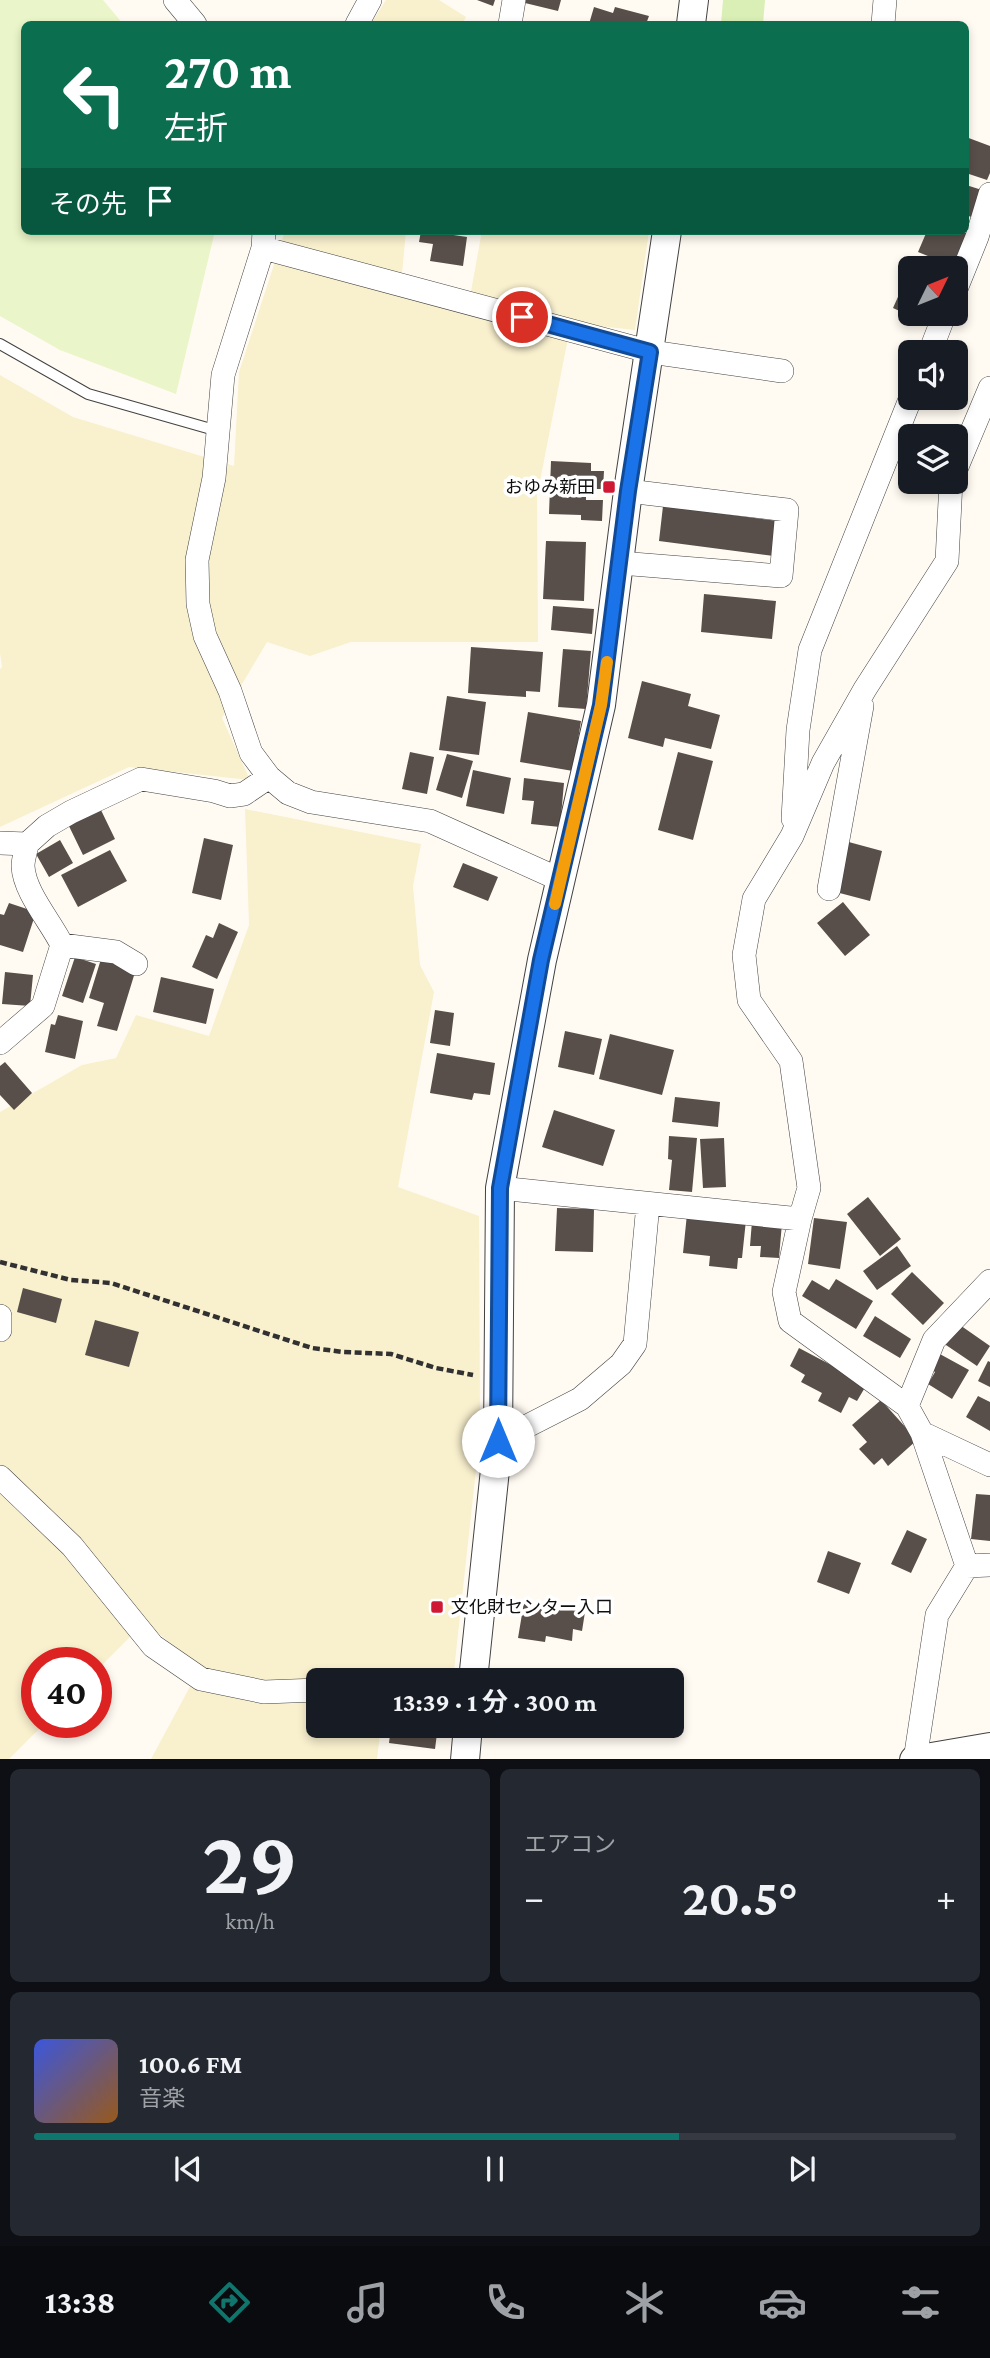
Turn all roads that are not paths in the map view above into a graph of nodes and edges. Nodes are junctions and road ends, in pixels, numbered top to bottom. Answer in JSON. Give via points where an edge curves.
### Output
{"nodes":[{"id":1,"x":175,"y":0,"type":"edge"},
{"id":2,"x":370,"y":0,"type":"edge"},
{"id":3,"x":514,"y":0,"type":"edge"},
{"id":4,"x":694,"y":0,"type":"edge"},
{"id":5,"x":885,"y":0,"type":"edge"},
{"id":6,"x":192,"y":21,"type":"edge"},
{"id":7,"x":359,"y":21,"type":"edge"},
{"id":8,"x":510,"y":21,"type":"edge"},
{"id":9,"x":691,"y":21,"type":"edge"},
{"id":10,"x":883,"y":21,"type":"edge"},
{"id":11,"x":990,"y":194,"type":"edge"},
{"id":12,"x":666,"y":235,"type":"edge"},
{"id":13,"x":264,"y":240,"type":"edge"},
{"id":14,"x":968,"y":259,"type":"edge"},
{"id":15,"x":0,"y":344,"type":"edge"},
{"id":16,"x":650,"y":352,"type":"junction"},
{"id":17,"x":782,"y":371,"type":"dead end"},
{"id":18,"x":990,"y":388,"type":"edge"},
{"id":19,"x":906,"y":410,"type":"edge"},
{"id":20,"x":218,"y":431,"type":"junction"},
{"id":21,"x":968,"y":440,"type":"edge"},
{"id":22,"x":628,"y":491,"type":"junction"},
{"id":23,"x":950,"y":494,"type":"edge"},
{"id":24,"x":620,"y":563,"type":"junction"},
{"id":25,"x":865,"y":689,"type":"junction"},
{"id":26,"x":269,"y":777,"type":"junction"},
{"id":27,"x":792,"y":836,"type":"junction"},
{"id":28,"x":0,"y":843,"type":"edge"},
{"id":29,"x":27,"y":844,"type":"junction"},
{"id":30,"x":561,"y":880,"type":"junction"},
{"id":31,"x":829,"y":889,"type":"dead end"},
{"id":32,"x":62,"y":945,"type":"junction"},
{"id":33,"x":136,"y":964,"type":"dead end"},
{"id":34,"x":0,"y":1044,"type":"edge"},
{"id":35,"x":500,"y":1188,"type":"junction"},
{"id":36,"x":648,"y":1204,"type":"junction"},
{"id":37,"x":800,"y":1220,"type":"junction"},
{"id":38,"x":990,"y":1281,"type":"edge"},
{"id":39,"x":0,"y":1316,"type":"edge"},
{"id":40,"x":0,"y":1330,"type":"edge"},
{"id":41,"x":906,"y":1406,"type":"junction"},
{"id":42,"x":922,"y":1433,"type":"junction"},
{"id":43,"x":498,"y":1441,"type":"junction"},
{"id":44,"x":990,"y":1465,"type":"edge"},
{"id":45,"x":0,"y":1477,"type":"edge"},
{"id":46,"x":979,"y":1565,"type":"edge"},
{"id":47,"x":474,"y":1668,"type":"edge"},
{"id":48,"x":306,"y":1690,"type":"edge"},
{"id":49,"x":467,"y":1738,"type":"edge"},
{"id":50,"x":990,"y":1747,"type":"edge"},
{"id":51,"x":465,"y":1759,"type":"edge"},
{"id":52,"x":915,"y":1759,"type":"edge"}],
"edges":[{"from":1,"to":6,"type":"street"},
{"from":2,"to":7,"type":"street"},
{"from":3,"to":8,"type":"street"},
{"from":4,"to":9,"type":"street"},
{"from":5,"to":10,"type":"street"},
{"from":11,"to":14,"type":"street"},
{"from":12,"to":16,"type":"street"},
{"from":13,"to":16,"type":"street"},
{"from":13,"to":20,"type":"street","via":[[223,375]]},
{"from":15,"to":20,"type":"lane","via":[[88,394]]},
{"from":16,"to":17,"type":"street"},
{"from":16,"to":22,"type":"street"},
{"from":18,"to":21,"type":"street"},
{"from":19,"to":27,"type":"street","via":[[810,650],[798,730]]},
{"from":20,"to":26,"type":"street","via":[[214,478],[197,560],[198,604],[205,636],[251,753]]},
{"from":22,"to":24,"type":"street"},
{"from":22,"to":24,"type":"street","via":[[787,510],[781,576]]},
{"from":23,"to":25,"type":"street","via":[[947,561]]},
{"from":24,"to":30,"type":"street","via":[[601,705]]},
{"from":25,"to":27,"type":"street","via":[[823,763]]},
{"from":25,"to":31,"type":"street"},
{"from":26,"to":29,"type":"street","via":[[244,794],[230,796],[141,779],[71,812]]},
{"from":26,"to":30,"type":"street","via":[[288,793],[311,802],[430,821]]},
{"from":27,"to":37,"type":"street","via":[[754,899],[744,955],[749,1000],[791,1061],[810,1188]]},
{"from":28,"to":29,"type":"street"},
{"from":29,"to":32,"type":"street","via":[[23,867],[33,897]]},
{"from":30,"to":35,"type":"street","via":[[541,960]]},
{"from":32,"to":33,"type":"street","via":[[116,952]]},
{"from":32,"to":34,"type":"street","via":[[43,1006]]},
{"from":35,"to":36,"type":"street"},
{"from":35,"to":43,"type":"street"},
{"from":36,"to":37,"type":"street"},
{"from":36,"to":43,"type":"street","via":[[635,1344],[621,1364],[580,1399]]},
{"from":37,"to":41,"type":"street","via":[[785,1292],[790,1321]]},
{"from":38,"to":41,"type":"street","via":[[934,1340]]},
{"from":39,"to":40,"type":"street"},
{"from":41,"to":42,"type":"street"},
{"from":42,"to":44,"type":"street"},
{"from":42,"to":46,"type":"street"},
{"from":43,"to":47,"type":"street"},
{"from":45,"to":48,"type":"street","via":[[72,1546],[153,1646],[201,1679],[264,1692]]},
{"from":46,"to":52,"type":"street","via":[[937,1615]]},
{"from":49,"to":51,"type":"street"},
{"from":50,"to":52,"type":"street"}]}
